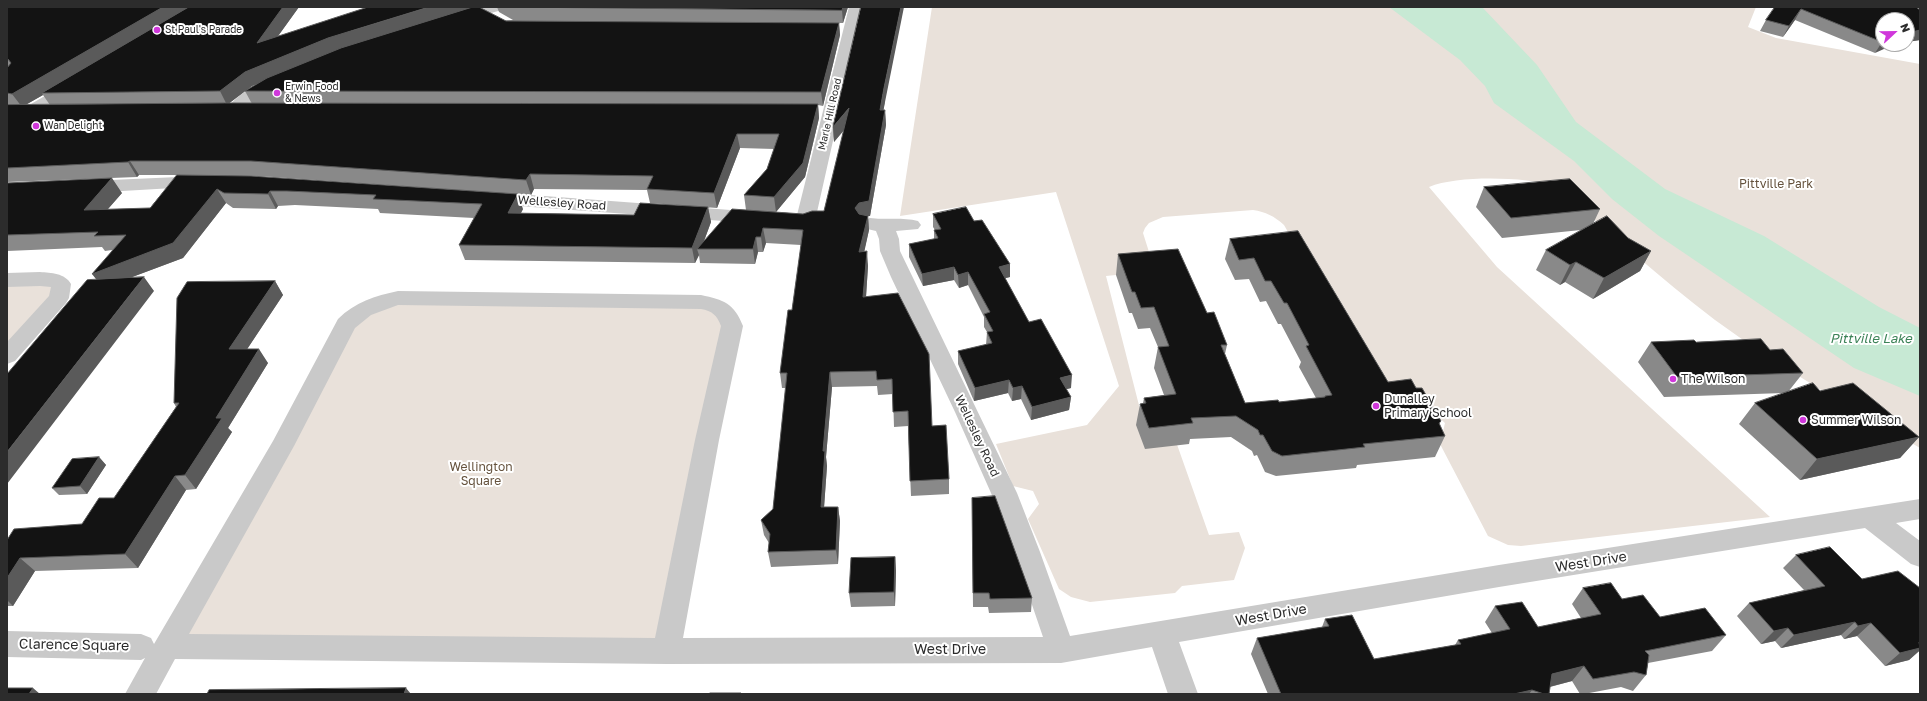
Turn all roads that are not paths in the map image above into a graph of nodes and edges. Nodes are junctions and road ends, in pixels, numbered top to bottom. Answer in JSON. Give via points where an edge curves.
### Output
{"nodes":[{"id":1,"x":856,"y":7,"type":"edge"},
{"id":2,"x":493,"y":13,"type":"edge"},
{"id":3,"x":447,"y":21,"type":"edge"},
{"id":4,"x":286,"y":78,"type":"edge"},
{"id":5,"x":84,"y":79,"type":"edge"},
{"id":6,"x":257,"y":111,"type":"edge"},
{"id":7,"x":7,"y":113,"type":"edge"},
{"id":8,"x":24,"y":114,"type":"junction"},
{"id":9,"x":54,"y":114,"type":"edge"},
{"id":10,"x":7,"y":125,"type":"edge"},
{"id":11,"x":221,"y":183,"type":"edge"},
{"id":12,"x":69,"y":188,"type":"edge"},
{"id":13,"x":472,"y":197,"type":"edge"},
{"id":14,"x":806,"y":221,"type":"joint"},
{"id":15,"x":911,"y":225,"type":"dead end"},
{"id":16,"x":7,"y":280,"type":"edge"},
{"id":17,"x":7,"y":356,"type":"edge"},
{"id":18,"x":1920,"y":509,"type":"edge"},
{"id":19,"x":1870,"y":518,"type":"junction"},
{"id":20,"x":1920,"y":556,"type":"edge"},
{"id":21,"x":1161,"y":633,"type":"junction"},
{"id":22,"x":7,"y":644,"type":"edge"},
{"id":23,"x":154,"y":646,"type":"junction"},
{"id":24,"x":1061,"y":650,"type":"junction"},
{"id":25,"x":667,"y":651,"type":"junction"},
{"id":26,"x":140,"y":694,"type":"edge"},
{"id":27,"x":1183,"y":694,"type":"edge"}],
"edges":[{"from":1,"to":14,"type":"street","name":"Marle Hill Road","via":[[842,30],[823,112]]},
{"from":2,"to":3,"type":"street"},
{"from":4,"to":6,"type":"street","via":[[225,111]]},
{"from":5,"to":8,"type":"street"},
{"from":7,"to":8,"type":"street"},
{"from":8,"to":9,"type":"street"},
{"from":8,"to":10,"type":"street"},
{"from":11,"to":12,"type":"street"},
{"from":13,"to":14,"type":"street","name":"Wellesley Road"},
{"from":15,"to":24,"type":"street","name":"Wellesley Road","via":[[876,225],[888,239],[901,278],[1004,494],[1028,553]]},
{"from":16,"to":17,"type":"street","via":[[53,280],[61,284],[62,290],[59,298]]},
{"from":18,"to":19,"type":"street","name":"West Drive"},
{"from":19,"to":20,"type":"street"},
{"from":19,"to":21,"type":"street","name":"West Drive","via":[[1498,576]]},
{"from":21,"to":24,"type":"street","name":"West Drive"},
{"from":21,"to":27,"type":"street"},
{"from":22,"to":23,"type":"street","name":"Clarence Square"},
{"from":23,"to":25,"type":"street"},
{"from":23,"to":25,"type":"street","via":[[282,446],[346,324],[356,313],[369,306],[398,298],[701,302],[722,308],[729,315],[732,326],[707,440]]},
{"from":23,"to":26,"type":"street"},
{"from":24,"to":25,"type":"street","name":"West Drive"}]}
